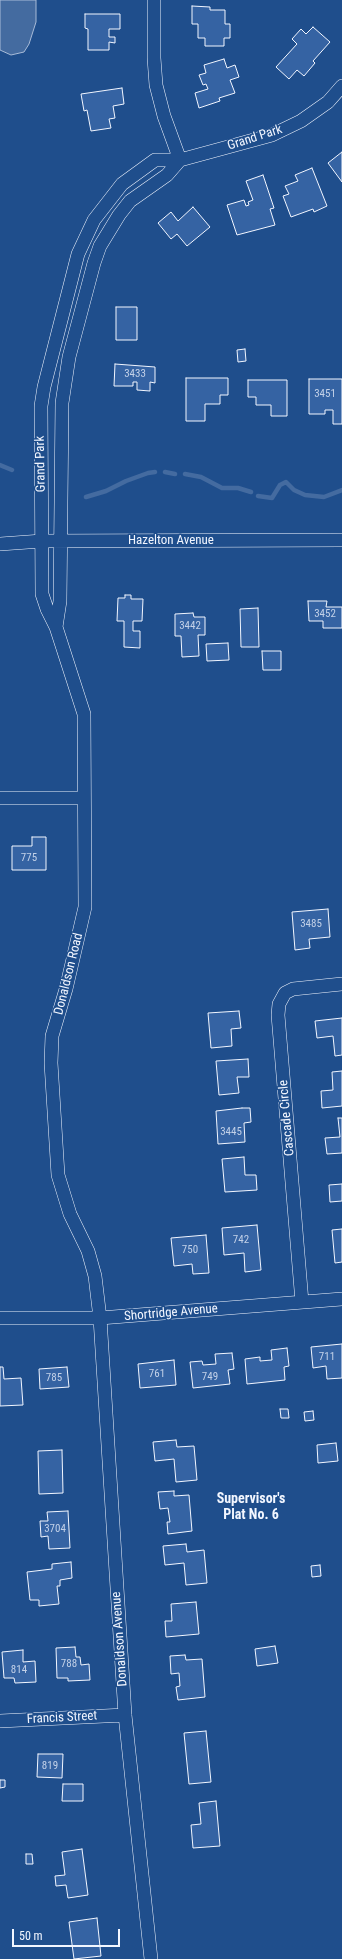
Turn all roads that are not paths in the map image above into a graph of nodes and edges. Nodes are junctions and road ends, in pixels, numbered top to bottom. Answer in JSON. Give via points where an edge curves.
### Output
{"nodes":[{"id":1,"x":154,"y":0,"type":"edge"},
{"id":2,"x":342,"y":86,"type":"edge"},
{"id":3,"x":180,"y":160,"type":"junction"},
{"id":4,"x":78,"y":254,"type":"junction"},
{"id":5,"x":94,"y":263,"type":"junction"},
{"id":6,"x":44,"y":387,"type":"junction"},
{"id":7,"x":63,"y":388,"type":"junction"},
{"id":8,"x":342,"y":540,"type":"edge"},
{"id":9,"x":42,"y":541,"type":"junction"},
{"id":10,"x":62,"y":541,"type":"junction"},
{"id":11,"x":0,"y":544,"type":"edge"},
{"id":12,"x":56,"y":627,"type":"junction"},
{"id":13,"x":0,"y":798,"type":"edge"},
{"id":14,"x":84,"y":798,"type":"junction"},
{"id":15,"x":342,"y":984,"type":"edge"},
{"id":16,"x":342,"y":1299,"type":"edge"},
{"id":17,"x":302,"y":1302,"type":"junction"},
{"id":18,"x":0,"y":1318,"type":"edge"},
{"id":19,"x":100,"y":1318,"type":"junction"},
{"id":20,"x":125,"y":1715,"type":"junction"},
{"id":21,"x":0,"y":1720,"type":"edge"},
{"id":22,"x":151,"y":1959,"type":"edge"}],
"edges":[{"from":1,"to":3,"type":"street","via":[[156,85]]},
{"from":2,"to":3,"type":"street","name":"Grand Park","via":[[328,102],[301,121],[272,135]]},
{"from":3,"to":4,"type":"street","name":"Grand Park","via":[[156,160],[122,184],[94,220]]},
{"from":3,"to":5,"type":"street","name":"Grand Park","via":[[167,175],[127,206],[110,229]]},
{"from":4,"to":5,"type":"street"},
{"from":4,"to":6,"type":"street","name":"Grand Park"},
{"from":5,"to":7,"type":"street","name":"Grand Park"},
{"from":6,"to":7,"type":"street"},
{"from":6,"to":9,"type":"street","name":"Grand Park","via":[[40,427]]},
{"from":7,"to":10,"type":"street","name":"Grand Park","via":[[60,436]]},
{"from":8,"to":10,"type":"street","name":"Hazelton Avenue"},
{"from":9,"to":10,"type":"street","name":"Hazelton Avenue"},
{"from":9,"to":11,"type":"street","name":"Hazelton Avenue"},
{"from":9,"to":12,"type":"street","name":"Donaldson Road","via":[[42,594]]},
{"from":10,"to":12,"type":"street","name":"Donaldson Road","via":[[60,601]]},
{"from":12,"to":14,"type":"street","name":"Donaldson Road","via":[[84,714]]},
{"from":13,"to":14,"type":"street"},
{"from":14,"to":19,"type":"street","name":"Donaldson Road","via":[[85,907],[52,1036],[51,1063],[58,1175],[70,1214],[88,1251],[95,1276]]},
{"from":15,"to":17,"type":"street","name":"Cascade Circle","via":[[293,989],[285,993],[279,1004]]},
{"from":16,"to":17,"type":"street","name":"Shortridge Avenue"},
{"from":17,"to":19,"type":"street","name":"Shortridge Avenue"},
{"from":18,"to":19,"type":"street","name":"Shortridge Avenue"},
{"from":19,"to":20,"type":"street","name":"Donaldson Avenue"},
{"from":20,"to":21,"type":"street","name":"Francis Street"},
{"from":20,"to":22,"type":"street","name":"Donaldson Avenue"}]}
